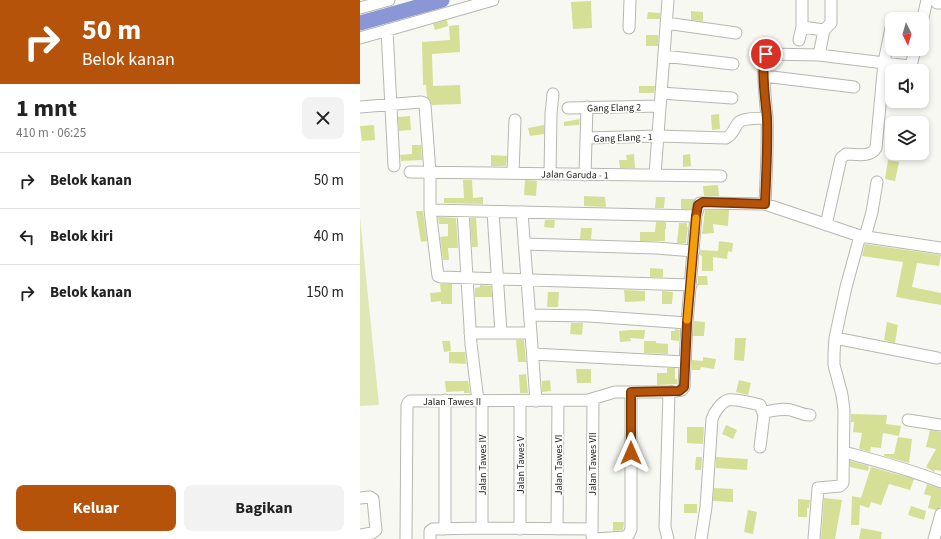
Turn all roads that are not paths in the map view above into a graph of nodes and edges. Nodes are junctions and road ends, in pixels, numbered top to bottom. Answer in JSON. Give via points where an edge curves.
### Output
{"nodes":[{"id":1,"x":389,"y":0,"type":"edge"},
{"id":2,"x":493,"y":0,"type":"edge"},
{"id":3,"x":630,"y":0,"type":"edge"},
{"id":4,"x":668,"y":0,"type":"edge"},
{"id":5,"x":802,"y":0,"type":"edge"},
{"id":6,"x":831,"y":0,"type":"edge"},
{"id":7,"x":935,"y":2,"type":"edge"},
{"id":8,"x":360,"y":8,"type":"edge"},
{"id":9,"x":928,"y":12,"type":"edge"},
{"id":10,"x":666,"y":23,"type":"junction"},
{"id":11,"x":802,"y":27,"type":"junction"},
{"id":12,"x":629,"y":28,"type":"dead end"},
{"id":13,"x":387,"y":30,"type":"junction"},
{"id":14,"x":824,"y":30,"type":"junction"},
{"id":15,"x":736,"y":33,"type":"dead end"},
{"id":16,"x":360,"y":38,"type":"edge"},
{"id":17,"x":799,"y":40,"type":"dead end"},
{"id":18,"x":819,"y":55,"type":"junction"},
{"id":19,"x":664,"y":56,"type":"junction"},
{"id":20,"x":885,"y":56,"type":"edge"},
{"id":21,"x":913,"y":56,"type":"edge"},
{"id":22,"x":884,"y":62,"type":"junction"},
{"id":23,"x":733,"y":64,"type":"dead end"},
{"id":24,"x":764,"y":76,"type":"junction"},
{"id":25,"x":854,"y":87,"type":"dead end"},
{"id":26,"x":661,"y":93,"type":"junction"},
{"id":27,"x":553,"y":94,"type":"dead end"},
{"id":28,"x":732,"y":98,"type":"dead end"},
{"id":29,"x":390,"y":104,"type":"junction"},
{"id":30,"x":660,"y":106,"type":"junction"},
{"id":31,"x":360,"y":107,"type":"edge"},
{"id":32,"x":587,"y":107,"type":"junction"},
{"id":33,"x":568,"y":108,"type":"dead end"},
{"id":34,"x":767,"y":118,"type":"junction"},
{"id":35,"x":515,"y":120,"type":"dead end"},
{"id":36,"x":658,"y":136,"type":"junction"},
{"id":37,"x":587,"y":138,"type":"junction"},
{"id":38,"x":394,"y":166,"type":"dead end"},
{"id":39,"x":410,"y":172,"type":"dead end"},
{"id":40,"x":430,"y":173,"type":"junction"},
{"id":41,"x":513,"y":173,"type":"junction"},
{"id":42,"x":550,"y":174,"type":"junction"},
{"id":43,"x":585,"y":175,"type":"junction"},
{"id":44,"x":655,"y":176,"type":"junction"},
{"id":45,"x":721,"y":176,"type":"dead end"},
{"id":46,"x":877,"y":182,"type":"dead end"},
{"id":47,"x":765,"y":204,"type":"junction"},
{"id":48,"x":430,"y":210,"type":"junction"},
{"id":49,"x":463,"y":211,"type":"junction"},
{"id":50,"x":493,"y":212,"type":"junction"},
{"id":51,"x":522,"y":212,"type":"junction"},
{"id":52,"x":696,"y":216,"type":"junction"},
{"id":53,"x":826,"y":225,"type":"junction"},
{"id":54,"x":862,"y":236,"type":"junction"},
{"id":55,"x":524,"y":244,"type":"junction"},
{"id":56,"x":941,"y":248,"type":"edge"},
{"id":57,"x":694,"y":251,"type":"junction"},
{"id":58,"x":466,"y":278,"type":"junction"},
{"id":59,"x":497,"y":279,"type":"junction"},
{"id":60,"x":526,"y":280,"type":"junction"},
{"id":61,"x":691,"y":285,"type":"junction"},
{"id":62,"x":530,"y":315,"type":"junction"},
{"id":63,"x":687,"y":323,"type":"junction"},
{"id":64,"x":470,"y":333,"type":"junction"},
{"id":65,"x":501,"y":333,"type":"junction"},
{"id":66,"x":530,"y":333,"type":"junction"},
{"id":67,"x":835,"y":338,"type":"junction"},
{"id":68,"x":533,"y":354,"type":"junction"},
{"id":69,"x":937,"y":358,"type":"dead end"},
{"id":70,"x":685,"y":362,"type":"junction"},
{"id":71,"x":631,"y":392,"type":"junction"},
{"id":72,"x":669,"y":392,"type":"junction"},
{"id":73,"x":593,"y":399,"type":"junction"},
{"id":74,"x":445,"y":400,"type":"junction"},
{"id":75,"x":558,"y":400,"type":"junction"},
{"id":76,"x":480,"y":401,"type":"junction"},
{"id":77,"x":520,"y":401,"type":"junction"},
{"id":78,"x":536,"y":401,"type":"junction"},
{"id":79,"x":764,"y":412,"type":"junction"},
{"id":80,"x":810,"y":415,"type":"dead end"},
{"id":81,"x":908,"y":420,"type":"dead end"},
{"id":82,"x":941,"y":425,"type":"edge"},
{"id":83,"x":760,"y":447,"type":"dead end"},
{"id":84,"x":844,"y":452,"type":"junction"},
{"id":85,"x":941,"y":482,"type":"edge"},
{"id":86,"x":360,"y":498,"type":"edge"},
{"id":87,"x":941,"y":514,"type":"edge"},
{"id":88,"x":482,"y":528,"type":"junction"},
{"id":89,"x":445,"y":529,"type":"junction"},
{"id":90,"x":520,"y":529,"type":"junction"},
{"id":91,"x":557,"y":529,"type":"junction"},
{"id":92,"x":360,"y":536,"type":"edge"},
{"id":93,"x":593,"y":536,"type":"edge"},
{"id":94,"x":406,"y":539,"type":"edge"},
{"id":95,"x":430,"y":539,"type":"edge"},
{"id":96,"x":668,"y":539,"type":"edge"},
{"id":97,"x":701,"y":539,"type":"edge"},
{"id":98,"x":814,"y":539,"type":"edge"},
{"id":99,"x":934,"y":539,"type":"edge"}],
"edges":[{"from":1,"to":8,"type":"street"},
{"from":2,"to":13,"type":"street"},
{"from":3,"to":12,"type":"street"},
{"from":4,"to":10,"type":"street"},
{"from":5,"to":11,"type":"street"},
{"from":6,"to":14,"type":"street","via":[[831,23]]},
{"from":7,"to":9,"type":"street"},
{"from":10,"to":15,"type":"street"},
{"from":10,"to":19,"type":"street"},
{"from":11,"to":14,"type":"street"},
{"from":11,"to":17,"type":"street"},
{"from":13,"to":16,"type":"street"},
{"from":13,"to":29,"type":"street"},
{"from":14,"to":18,"type":"street"},
{"from":18,"to":22,"type":"street"},
{"from":18,"to":24,"type":"street","via":[[766,54]]},
{"from":19,"to":23,"type":"street"},
{"from":19,"to":26,"type":"street"},
{"from":20,"to":22,"type":"street"},
{"from":21,"to":22,"type":"street","via":[[909,66]]},
{"from":22,"to":53,"type":"street","via":[[876,148],[869,154],[846,154],[841,158]]},
{"from":24,"to":25,"type":"street"},
{"from":24,"to":34,"type":"street"},
{"from":26,"to":28,"type":"street"},
{"from":26,"to":30,"type":"street"},
{"from":27,"to":42,"type":"street"},
{"from":29,"to":31,"type":"street"},
{"from":29,"to":38,"type":"street"},
{"from":29,"to":40,"type":"street","via":[[424,103]]},
{"from":30,"to":32,"type":"street","name":"Gang Elang 2"},
{"from":30,"to":36,"type":"street"},
{"from":32,"to":33,"type":"street","name":"Gang Elang 2"},
{"from":32,"to":37,"type":"street"},
{"from":34,"to":36,"type":"street","name":"Gang Elang - 1","via":[[743,120],[726,138]]},
{"from":34,"to":47,"type":"street"},
{"from":35,"to":41,"type":"street"},
{"from":36,"to":37,"type":"street","name":"Gang Elang - 1"},
{"from":36,"to":44,"type":"street"},
{"from":37,"to":43,"type":"street"},
{"from":39,"to":40,"type":"street","name":"Jalan Garuda - 1"},
{"from":40,"to":41,"type":"street","name":"Jalan Garuda - 1"},
{"from":40,"to":48,"type":"street"},
{"from":41,"to":42,"type":"street","name":"Jalan Garuda - 1"},
{"from":42,"to":43,"type":"street","name":"Jalan Garuda - 1"},
{"from":43,"to":44,"type":"street","name":"Jalan Garuda - 1"},
{"from":44,"to":45,"type":"street","name":"Jalan Garuda - 1"},
{"from":46,"to":54,"type":"street","via":[[872,212]]},
{"from":47,"to":52,"type":"street","via":[[700,203]]},
{"from":47,"to":53,"type":"street"},
{"from":48,"to":49,"type":"street"},
{"from":48,"to":58,"type":"street","via":[[438,276]]},
{"from":49,"to":50,"type":"street"},
{"from":49,"to":58,"type":"street","name":"Jalan Tawes IV"},
{"from":50,"to":51,"type":"street"},
{"from":50,"to":59,"type":"street"},
{"from":51,"to":52,"type":"street"},
{"from":51,"to":55,"type":"street"},
{"from":52,"to":57,"type":"street"},
{"from":53,"to":54,"type":"street"},
{"from":54,"to":56,"type":"street"},
{"from":54,"to":67,"type":"street","via":[[846,287]]},
{"from":55,"to":57,"type":"street"},
{"from":55,"to":60,"type":"street"},
{"from":57,"to":61,"type":"street"},
{"from":58,"to":59,"type":"street"},
{"from":58,"to":64,"type":"street","name":"Jalan Tawes IV"},
{"from":59,"to":60,"type":"street"},
{"from":59,"to":65,"type":"street"},
{"from":60,"to":61,"type":"street"},
{"from":60,"to":62,"type":"street"},
{"from":61,"to":63,"type":"street"},
{"from":62,"to":63,"type":"street","via":[[589,316]]},
{"from":62,"to":66,"type":"street"},
{"from":63,"to":70,"type":"street"},
{"from":64,"to":65,"type":"street"},
{"from":64,"to":76,"type":"street","name":"Jalan Tawes IV"},
{"from":65,"to":66,"type":"street"},
{"from":66,"to":68,"type":"street"},
{"from":67,"to":69,"type":"street"},
{"from":67,"to":84,"type":"street","via":[[834,365],[843,402]]},
{"from":68,"to":70,"type":"street"},
{"from":68,"to":78,"type":"street"},
{"from":70,"to":72,"type":"street","via":[[684,387],[679,391]]},
{"from":71,"to":72,"type":"street","name":"Jalan Tawes II"},
{"from":71,"to":73,"type":"street","name":"Jalan Tawes II","via":[[612,392]]},
{"from":71,"to":93,"type":"street","via":[[631,529],[625,537]]},
{"from":72,"to":96,"type":"street","via":[[665,527]]},
{"from":73,"to":75,"type":"street","name":"Jalan Tawes II"},
{"from":73,"to":93,"type":"street","name":"Jalan Tawes VII"},
{"from":74,"to":76,"type":"street","name":"Jalan Tawes II"},
{"from":74,"to":89,"type":"street"},
{"from":74,"to":94,"type":"street","name":"Jalan Tawes II","via":[[410,402],[407,406]]},
{"from":75,"to":78,"type":"street","name":"Jalan Tawes II"},
{"from":75,"to":91,"type":"street","name":"Jalan Tawes VI"},
{"from":76,"to":77,"type":"street","name":"Jalan Tawes II"},
{"from":76,"to":88,"type":"street","name":"Jalan Tawes IV"},
{"from":77,"to":78,"type":"street","name":"Jalan Tawes II"},
{"from":77,"to":90,"type":"street","name":"Jalan Tawes V"},
{"from":79,"to":80,"type":"street","via":[[786,410]]},
{"from":79,"to":83,"type":"street"},
{"from":79,"to":97,"type":"street","via":[[760,405],[732,400],[726,401],[713,415]]},
{"from":81,"to":82,"type":"street"},
{"from":84,"to":85,"type":"street"},
{"from":84,"to":98,"type":"street","via":[[842,485],[817,490]]},
{"from":86,"to":92,"type":"street","via":[[373,499],[376,530]]},
{"from":87,"to":99,"type":"street"},
{"from":88,"to":89,"type":"street"},
{"from":88,"to":90,"type":"street"},
{"from":89,"to":95,"type":"street","via":[[431,530]]},
{"from":90,"to":91,"type":"street"},
{"from":91,"to":93,"type":"street"}]}
